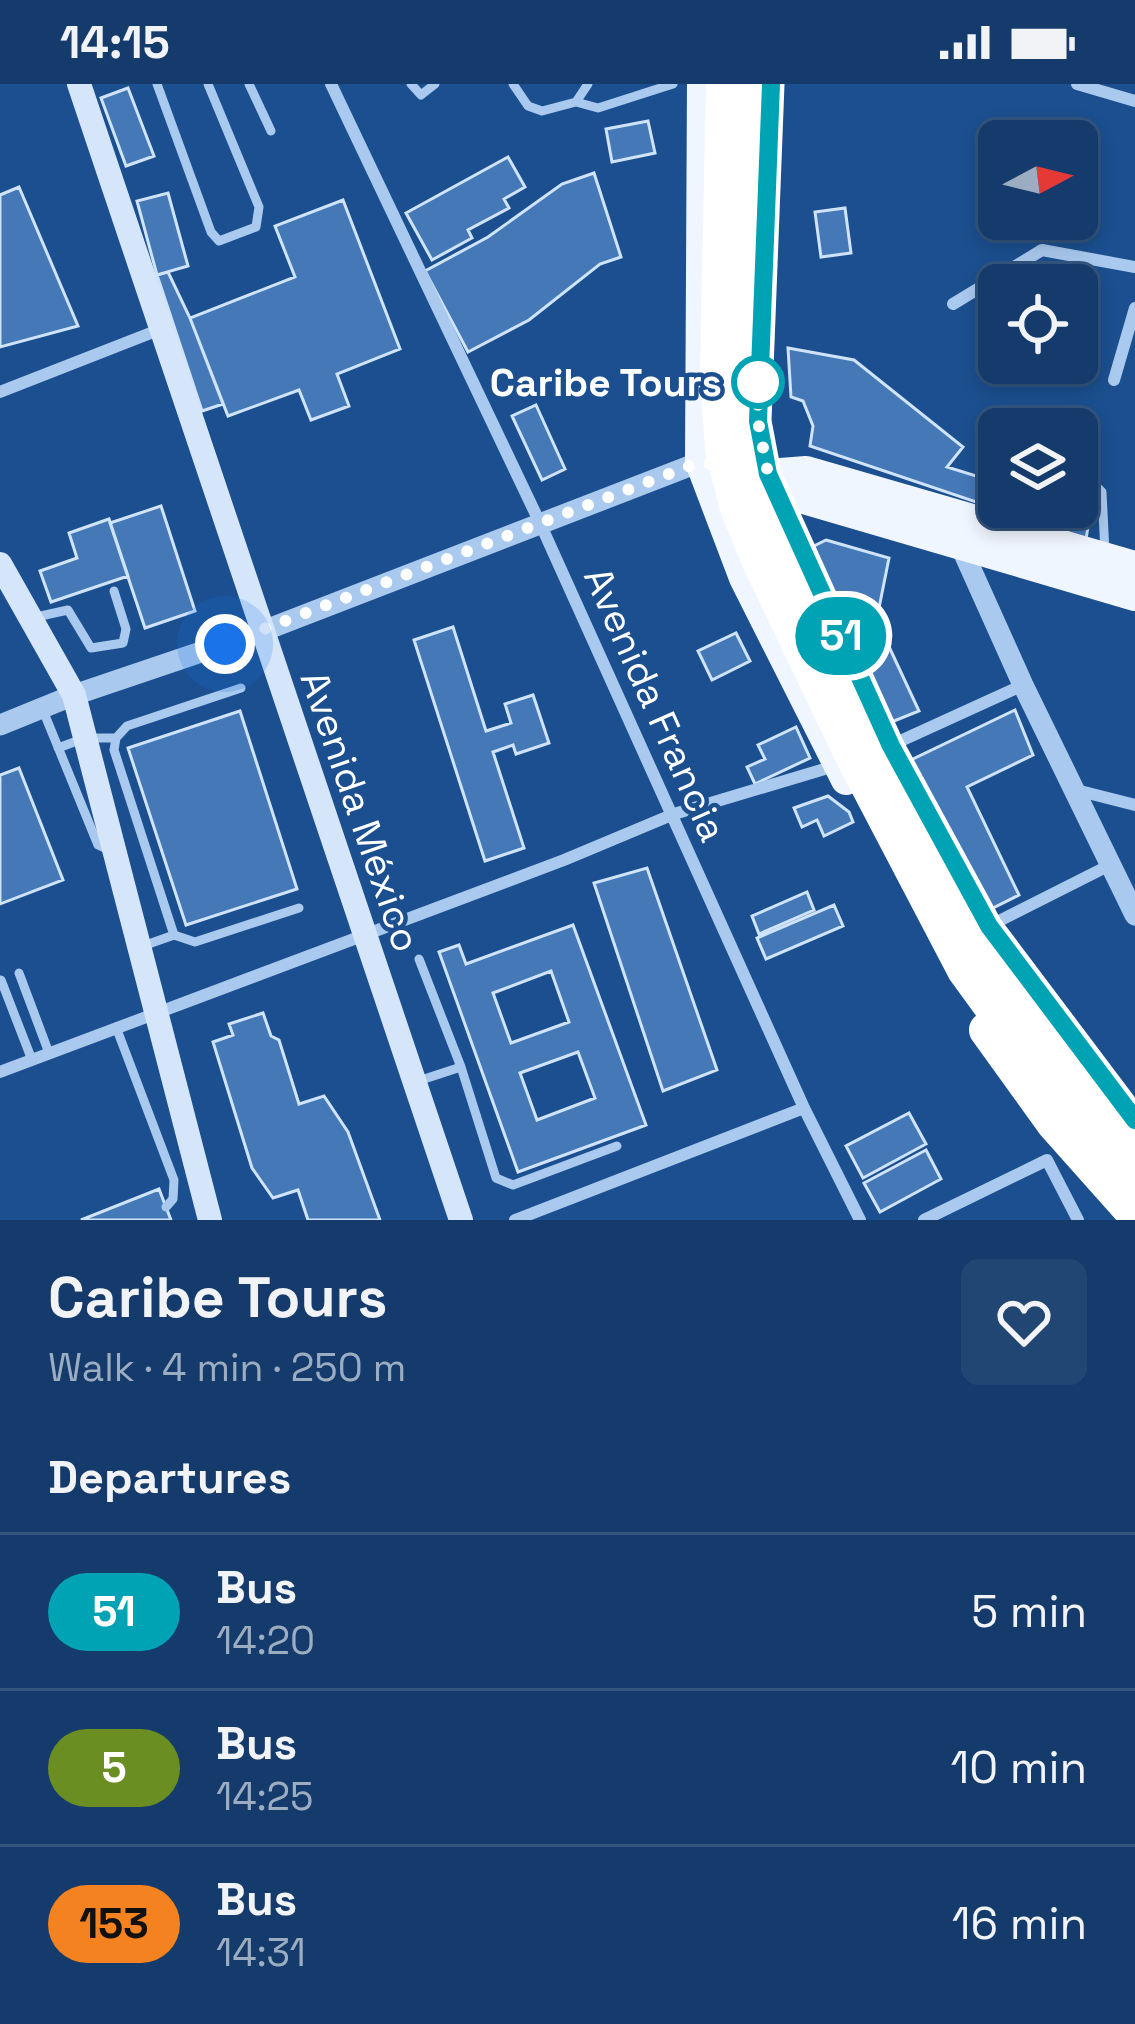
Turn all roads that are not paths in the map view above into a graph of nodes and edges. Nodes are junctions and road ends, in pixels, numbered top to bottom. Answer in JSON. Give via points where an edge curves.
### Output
{"nodes":[{"id":1,"x":79,"y":84,"type":"edge"},
{"id":2,"x":157,"y":84,"type":"edge"},
{"id":3,"x":208,"y":84,"type":"edge"},
{"id":4,"x":249,"y":84,"type":"edge"},
{"id":5,"x":331,"y":84,"type":"edge"},
{"id":6,"x":411,"y":84,"type":"edge"},
{"id":7,"x":435,"y":84,"type":"edge"},
{"id":8,"x":513,"y":84,"type":"edge"},
{"id":9,"x":588,"y":84,"type":"edge"},
{"id":10,"x":673,"y":84,"type":"edge"},
{"id":11,"x":702,"y":84,"type":"edge"},
{"id":12,"x":724,"y":84,"type":"edge"},
{"id":13,"x":754,"y":84,"type":"edge"},
{"id":14,"x":771,"y":84,"type":"edge"},
{"id":15,"x":1077,"y":84,"type":"edge"},
{"id":16,"x":1135,"y":100,"type":"edge"},
{"id":17,"x":576,"y":102,"type":"junction"},
{"id":18,"x":271,"y":131,"type":"dead end"},
{"id":19,"x":1135,"y":267,"type":"edge"},
{"id":20,"x":952,"y":304,"type":"dead end"},
{"id":21,"x":1135,"y":308,"type":"edge"},
{"id":22,"x":702,"y":310,"type":"junction"},
{"id":23,"x":760,"y":311,"type":"junction"},
{"id":24,"x":161,"y":329,"type":"junction"},
{"id":25,"x":1114,"y":380,"type":"dead end"},
{"id":26,"x":0,"y":392,"type":"edge"},
{"id":27,"x":700,"y":462,"type":"junction"},
{"id":28,"x":768,"y":474,"type":"junction"},
{"id":29,"x":1098,"y":489,"type":"edge"},
{"id":30,"x":540,"y":523,"type":"junction"},
{"id":31,"x":961,"y":547,"type":"junction"},
{"id":32,"x":1120,"y":562,"type":"edge"},
{"id":33,"x":0,"y":564,"type":"edge"},
{"id":34,"x":114,"y":591,"type":"dead end"},
{"id":35,"x":1135,"y":596,"type":"edge"},
{"id":36,"x":30,"y":619,"type":"junction"},
{"id":37,"x":263,"y":631,"type":"junction"},
{"id":38,"x":1023,"y":685,"type":"junction"},
{"id":39,"x":241,"y":688,"type":"dead end"},
{"id":40,"x":74,"y":695,"type":"junction"},
{"id":41,"x":42,"y":708,"type":"junction"},
{"id":42,"x":0,"y":724,"type":"edge"},
{"id":43,"x":85,"y":738,"type":"junction"},
{"id":44,"x":116,"y":738,"type":"junction"},
{"id":45,"x":891,"y":746,"type":"junction"},
{"id":46,"x":58,"y":748,"type":"junction"},
{"id":47,"x":838,"y":765,"type":"junction"},
{"id":48,"x":1072,"y":789,"type":"junction"},
{"id":49,"x":1135,"y":805,"type":"edge"},
{"id":50,"x":674,"y":814,"type":"junction"},
{"id":51,"x":114,"y":852,"type":"junction"},
{"id":52,"x":1110,"y":865,"type":"junction"},
{"id":53,"x":299,"y":908,"type":"dead end"},
{"id":54,"x":1135,"y":915,"type":"edge"},
{"id":55,"x":989,"y":926,"type":"junction"},
{"id":56,"x":174,"y":934,"type":"junction"},
{"id":57,"x":365,"y":936,"type":"junction"},
{"id":58,"x":138,"y":948,"type":"junction"},
{"id":59,"x":418,"y":959,"type":"dead end"},
{"id":60,"x":20,"y":973,"type":"dead end"},
{"id":61,"x":950,"y":976,"type":"junction"},
{"id":62,"x":1,"y":980,"type":"edge"},
{"id":63,"x":155,"y":1012,"type":"junction"},
{"id":64,"x":116,"y":1027,"type":"junction"},
{"id":65,"x":49,"y":1053,"type":"junction"},
{"id":66,"x":32,"y":1060,"type":"junction"},
{"id":67,"x":461,"y":1067,"type":"junction"},
{"id":68,"x":0,"y":1072,"type":"edge"},
{"id":69,"x":415,"y":1082,"type":"junction"},
{"id":70,"x":804,"y":1108,"type":"junction"},
{"id":71,"x":1135,"y":1120,"type":"edge"},
{"id":72,"x":1135,"y":1138,"type":"edge"},
{"id":73,"x":617,"y":1146,"type":"dead end"},
{"id":74,"x":194,"y":1158,"type":"junction"},
{"id":75,"x":174,"y":1183,"type":"junction"},
{"id":76,"x":1135,"y":1186,"type":"edge"},
{"id":77,"x":202,"y":1190,"type":"junction"},
{"id":78,"x":166,"y":1207,"type":"dead end"},
{"id":79,"x":1135,"y":1214,"type":"edge"},
{"id":80,"x":210,"y":1220,"type":"edge"},
{"id":81,"x":461,"y":1220,"type":"edge"},
{"id":82,"x":515,"y":1220,"type":"edge"},
{"id":83,"x":860,"y":1220,"type":"edge"},
{"id":84,"x":924,"y":1220,"type":"edge"},
{"id":85,"x":1078,"y":1220,"type":"edge"}],
"edges":[{"from":1,"to":24,"type":"main road","name":"Avenida México"},
{"from":2,"to":3,"type":"lane","via":[[211,232],[230,240],[256,227],[259,207]]},
{"from":4,"to":18,"type":"lane"},
{"from":5,"to":30,"type":"street","name":"Avenida Francia"},
{"from":6,"to":7,"type":"lane","via":[[421,95]]},
{"from":8,"to":17,"type":"lane","via":[[542,111]]},
{"from":9,"to":17,"type":"lane"},
{"from":10,"to":17,"type":"lane","via":[[598,108]]},
{"from":11,"to":22,"type":"main road"},
{"from":12,"to":76,"type":"highway","bridge":true,"via":[[718,372],[723,450],[738,508],[965,970]]},
{"from":13,"to":72,"type":"highway","bridge":true,"via":[[748,420],[766,502],[917,824],[993,961]]},
{"from":14,"to":23,"type":"main road"},
{"from":15,"to":16,"type":"street"},
{"from":19,"to":20,"type":"street","via":[[1042,250]]},
{"from":21,"to":25,"type":"street"},
{"from":22,"to":23,"type":"main road","via":[[709,422],[713,435],[728,442],[742,436],[750,418],[752,331]]},
{"from":22,"to":27,"type":"main road"},
{"from":23,"to":28,"type":"main road","via":[[758,421]]},
{"from":24,"to":26,"type":"street"},
{"from":24,"to":37,"type":"main road","name":"Avenida México"},
{"from":27,"to":28,"type":"main road"},
{"from":27,"to":30,"type":"street"},
{"from":27,"to":47,"type":"main road","via":[[744,578]]},
{"from":28,"to":31,"type":"main road","via":[[805,499]]},
{"from":28,"to":32,"type":"main road","via":[[806,471]]},
{"from":28,"to":45,"type":"main road"},
{"from":29,"to":32,"type":"lane"},
{"from":30,"to":37,"type":"street"},
{"from":30,"to":50,"type":"street","name":"Avenida Francia"},
{"from":31,"to":35,"type":"main road"},
{"from":31,"to":38,"type":"street"},
{"from":33,"to":36,"type":"main road"},
{"from":34,"to":36,"type":"lane","via":[[123,643],[91,648],[68,610]]},
{"from":36,"to":40,"type":"main road"},
{"from":37,"to":40,"type":"street"},
{"from":37,"to":57,"type":"main road","name":"Avenida México"},
{"from":38,"to":45,"type":"street"},
{"from":38,"to":48,"type":"street"},
{"from":39,"to":44,"type":"lane","via":[[127,726]]},
{"from":40,"to":41,"type":"street"},
{"from":40,"to":43,"type":"main road"},
{"from":41,"to":42,"type":"street"},
{"from":41,"to":46,"type":"lane"},
{"from":43,"to":44,"type":"lane"},
{"from":43,"to":46,"type":"lane"},
{"from":43,"to":51,"type":"main road"},
{"from":44,"to":56,"type":"lane"},
{"from":45,"to":47,"type":"street"},
{"from":45,"to":55,"type":"main road"},
{"from":46,"to":51,"type":"lane","via":[[98,845]]},
{"from":47,"to":50,"type":"street"},
{"from":47,"to":61,"type":"main road"},
{"from":48,"to":49,"type":"street"},
{"from":48,"to":52,"type":"street"},
{"from":50,"to":57,"type":"street"},
{"from":50,"to":70,"type":"street","name":"Avenida Francia"},
{"from":51,"to":58,"type":"main road"},
{"from":52,"to":54,"type":"street"},
{"from":52,"to":55,"type":"street"},
{"from":53,"to":56,"type":"lane","via":[[195,942]]},
{"from":55,"to":71,"type":"main road"},
{"from":56,"to":58,"type":"lane"},
{"from":57,"to":63,"type":"street"},
{"from":57,"to":69,"type":"main road","name":"Avenida México"},
{"from":58,"to":63,"type":"main road"},
{"from":59,"to":67,"type":"lane"},
{"from":60,"to":65,"type":"lane"},
{"from":61,"to":76,"type":"main road"},
{"from":61,"to":79,"type":"highway","via":[[1054,1123]]},
{"from":62,"to":66,"type":"lane"},
{"from":63,"to":64,"type":"street"},
{"from":63,"to":74,"type":"main road"},
{"from":64,"to":65,"type":"street"},
{"from":64,"to":75,"type":"lane"},
{"from":65,"to":66,"type":"street"},
{"from":66,"to":68,"type":"street"},
{"from":67,"to":69,"type":"lane"},
{"from":67,"to":73,"type":"lane","via":[[496,1178],[513,1185]]},
{"from":69,"to":81,"type":"main road","name":"Avenida México"},
{"from":70,"to":82,"type":"street"},
{"from":70,"to":83,"type":"street","name":"Avenida Francia"},
{"from":74,"to":75,"type":"lane"},
{"from":74,"to":77,"type":"main road"},
{"from":75,"to":77,"type":"lane"},
{"from":75,"to":78,"type":"lane"},
{"from":77,"to":80,"type":"main road"},
{"from":84,"to":85,"type":"street","via":[[1047,1160]]}]}
